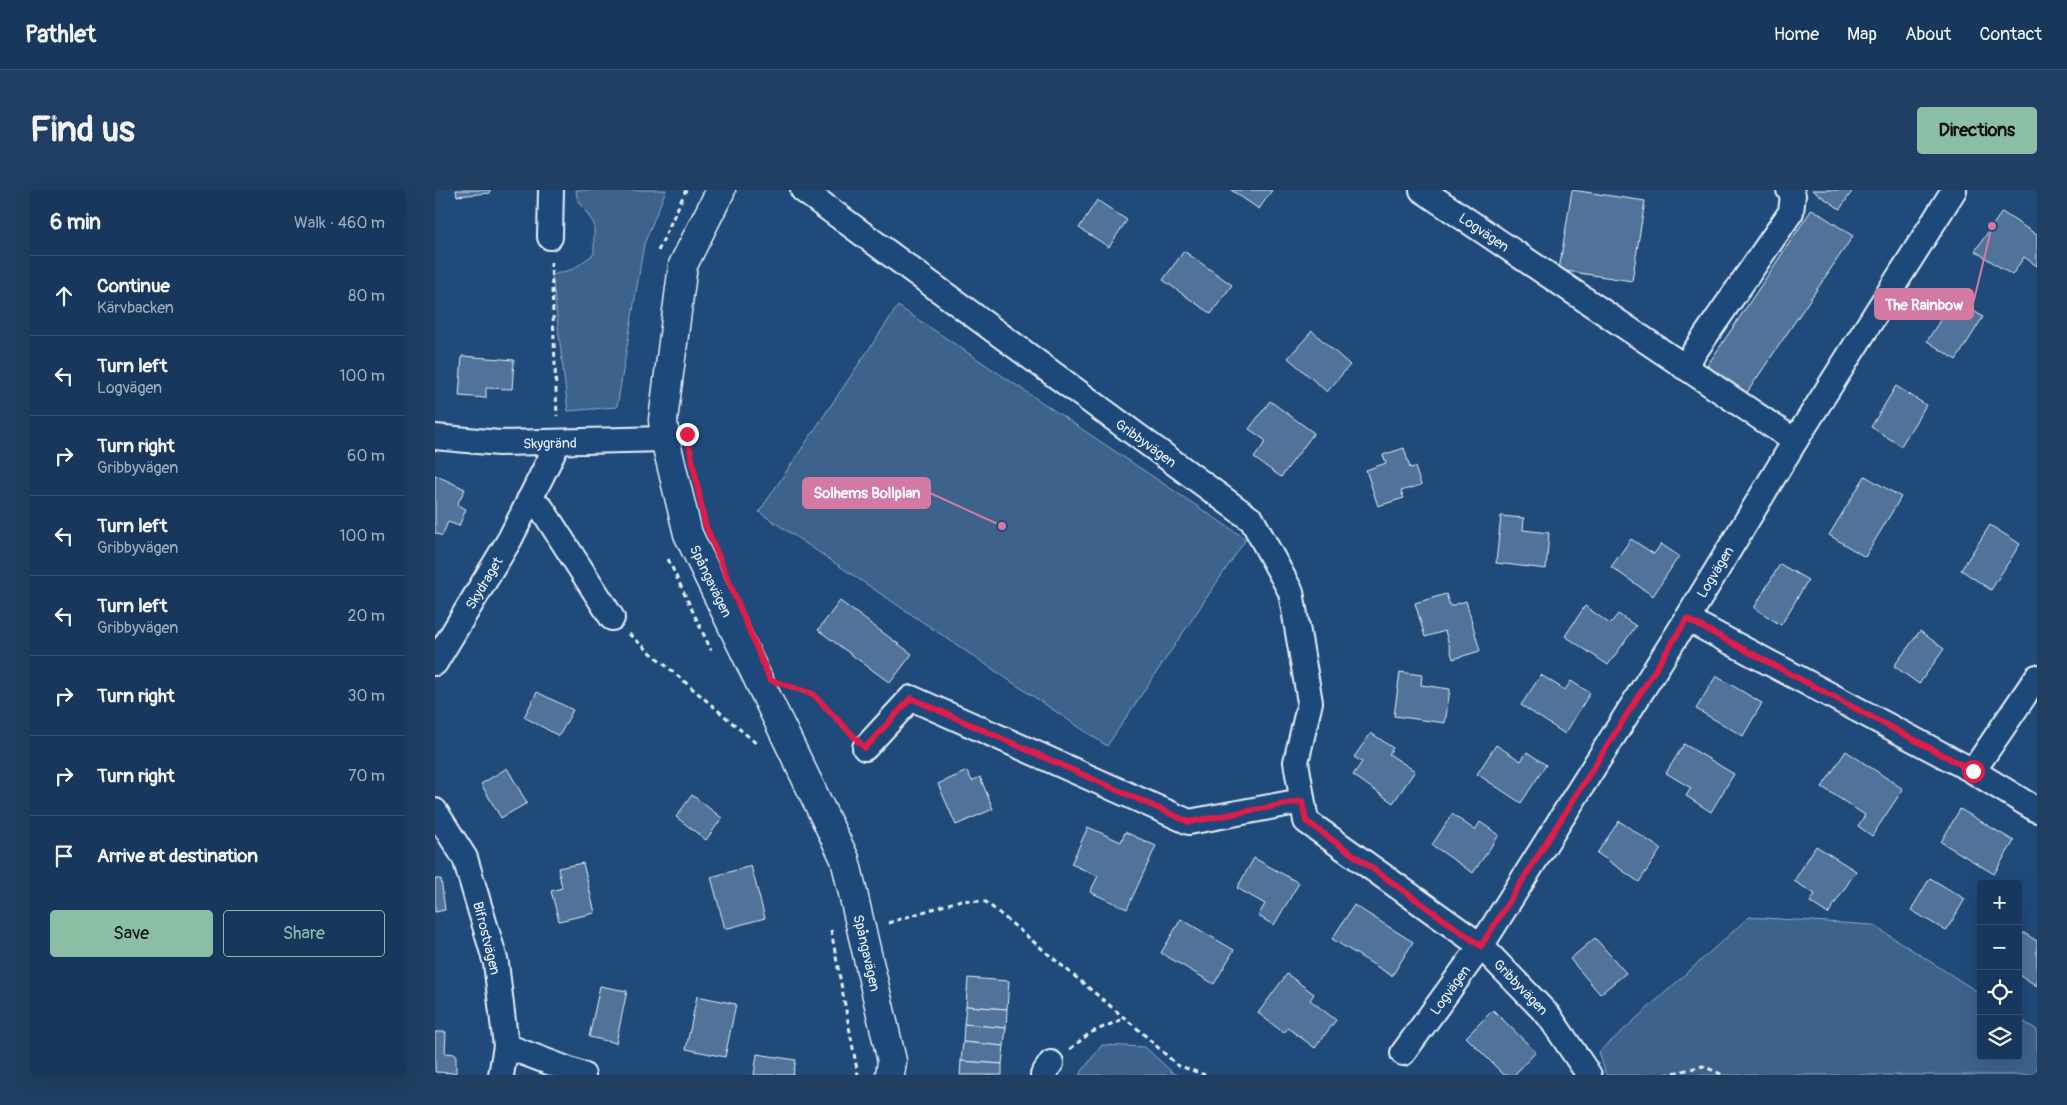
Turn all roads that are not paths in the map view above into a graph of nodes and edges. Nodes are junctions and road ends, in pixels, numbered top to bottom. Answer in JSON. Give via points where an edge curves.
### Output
{"nodes":[{"id":1,"x":551,"y":190,"type":"edge"},
{"id":2,"x":721,"y":190,"type":"edge"},
{"id":3,"x":803,"y":190,"type":"edge"},
{"id":4,"x":1422,"y":190,"type":"edge"},
{"id":5,"x":1789,"y":190,"type":"edge"},
{"id":6,"x":1954,"y":190,"type":"edge"},
{"id":7,"x":550,"y":237,"type":"road end"},
{"id":8,"x":1684,"y":367,"type":"junction"},
{"id":9,"x":435,"y":437,"type":"edge"},
{"id":10,"x":665,"y":439,"type":"junction"},
{"id":11,"x":1795,"y":441,"type":"junction"},
{"id":12,"x":558,"y":443,"type":"junction"},
{"id":13,"x":529,"y":500,"type":"junction"},
{"id":14,"x":612,"y":618,"type":"road end"},
{"id":15,"x":1687,"y":619,"type":"junction"},
{"id":16,"x":435,"y":663,"type":"edge"},
{"id":17,"x":2037,"y":677,"type":"edge"},
{"id":18,"x":865,"y":748,"type":"road end"},
{"id":19,"x":1973,"y":771,"type":"junction"},
{"id":20,"x":1302,"y":801,"type":"junction"},
{"id":21,"x":2037,"y":810,"type":"edge"},
{"id":22,"x":435,"y":811,"type":"edge"},
{"id":23,"x":1481,"y":946,"type":"junction"},
{"id":24,"x":507,"y":1046,"type":"junction"},
{"id":25,"x":1403,"y":1053,"type":"dead end"},
{"id":26,"x":501,"y":1075,"type":"edge"},
{"id":27,"x":583,"y":1075,"type":"edge"},
{"id":28,"x":890,"y":1075,"type":"edge"},
{"id":29,"x":1589,"y":1075,"type":"edge"}],
"edges":[{"from":1,"to":7,"type":"street"},
{"from":2,"to":10,"type":"street","name":"Spångavägen","via":[[683,264],[663,420]]},
{"from":3,"to":20,"type":"street","name":"Gribbyvägen","via":[[1252,520],[1291,592],[1310,702],[1296,762]]},
{"from":4,"to":8,"type":"street","name":"Logvägen"},
{"from":5,"to":8,"type":"street","via":[[1793,195],[1791,212]]},
{"from":6,"to":11,"type":"street","name":"Logvägen"},
{"from":8,"to":11,"type":"street","name":"Logvägen"},
{"from":9,"to":12,"type":"street","name":"Skygränd","via":[[499,444]]},
{"from":10,"to":12,"type":"street","name":"Skygränd"},
{"from":10,"to":28,"type":"street","name":"Spångavägen","via":[[688,534],[845,859],[892,1061]]},
{"from":11,"to":15,"type":"street","name":"Logvägen"},
{"from":12,"to":13,"type":"street","name":"Skydraget"},
{"from":13,"to":14,"type":"street","via":[[542,509]]},
{"from":13,"to":16,"type":"street","name":"Skydraget","via":[[510,540]]},
{"from":15,"to":19,"type":"street"},
{"from":15,"to":23,"type":"street","name":"Logvägen"},
{"from":17,"to":19,"type":"street"},
{"from":18,"to":20,"type":"street","via":[[911,698],[1189,822]]},
{"from":19,"to":21,"type":"street"},
{"from":20,"to":23,"type":"street","name":"Gribbyvägen","via":[[1306,821]]},
{"from":22,"to":24,"type":"street","name":"Bifrostvägen","via":[[465,858],[496,963]]},
{"from":23,"to":25,"type":"street","name":"Logvägen"},
{"from":23,"to":29,"type":"street","name":"Gribbyvägen","via":[[1549,1016]]},
{"from":24,"to":26,"type":"street","name":"Bifrostvägen"},
{"from":24,"to":27,"type":"street"}]}
